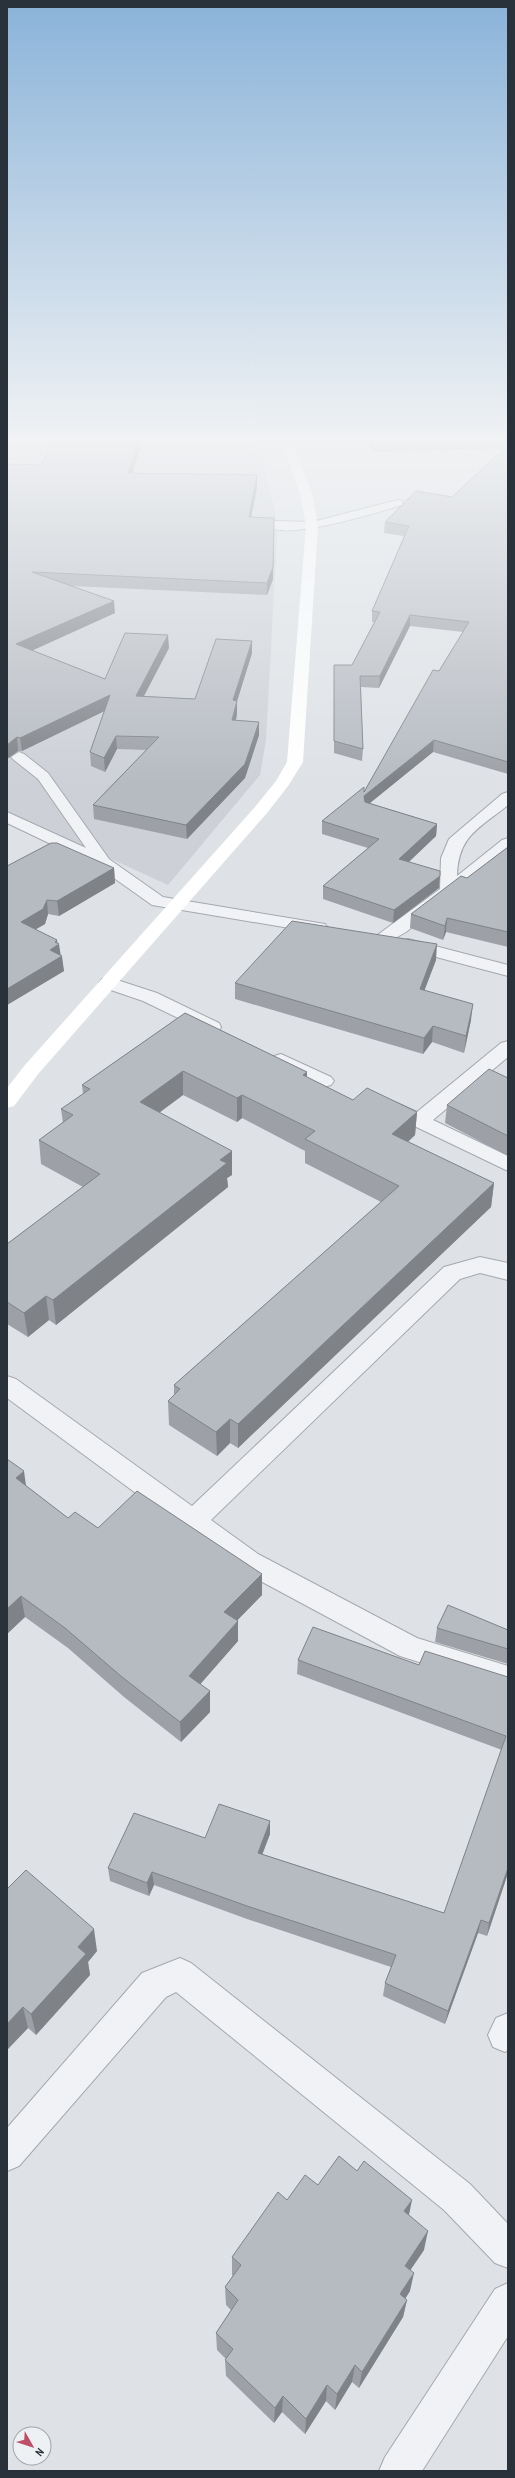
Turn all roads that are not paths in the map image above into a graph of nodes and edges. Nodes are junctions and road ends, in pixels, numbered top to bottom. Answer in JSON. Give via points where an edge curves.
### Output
{"nodes":[{"id":1,"x":310,"y":552,"type":"edge"},
{"id":2,"x":19,"y":757,"type":"dead end"},
{"id":3,"x":508,"y":797,"type":"edge"},
{"id":4,"x":7,"y":817,"type":"edge"},
{"id":5,"x":508,"y":843,"type":"edge"},
{"id":6,"x":103,"y":862,"type":"junction"},
{"id":7,"x":448,"y":891,"type":"junction"},
{"id":8,"x":178,"y":905,"type":"junction"},
{"id":9,"x":334,"y":931,"type":"edge"},
{"id":10,"x":508,"y":971,"type":"edge"},
{"id":11,"x":108,"y":983,"type":"junction"},
{"id":12,"x":227,"y":1034,"type":"edge"},
{"id":13,"x":507,"y":1048,"type":"edge"},
{"id":14,"x":262,"y":1051,"type":"edge"},
{"id":15,"x":324,"y":1081,"type":"dead end"},
{"id":16,"x":7,"y":1102,"type":"edge"},
{"id":17,"x":383,"y":1104,"type":"edge"},
{"id":18,"x":419,"y":1121,"type":"junction"},
{"id":19,"x":508,"y":1164,"type":"edge"},
{"id":20,"x":508,"y":1272,"type":"edge"},
{"id":21,"x":7,"y":1385,"type":"edge"},
{"id":22,"x":194,"y":1521,"type":"junction"},
{"id":23,"x":508,"y":1678,"type":"edge"},
{"id":24,"x":7,"y":2154,"type":"edge"},
{"id":25,"x":508,"y":2250,"type":"edge"},
{"id":26,"x":508,"y":2302,"type":"edge"},
{"id":27,"x":399,"y":2471,"type":"edge"}],
"edges":[{"from":1,"to":8,"type":"main road","via":[[295,762],[283,783]]},
{"from":2,"to":6,"type":"street","via":[[43,776]]},
{"from":3,"to":7,"type":"street","via":[[457,839],[449,858]]},
{"from":4,"to":6,"type":"street"},
{"from":5,"to":7,"type":"street"},
{"from":6,"to":8,"type":"street","via":[[158,901]]},
{"from":7,"to":10,"type":"street","via":[[400,928],[373,937]]},
{"from":8,"to":9,"type":"street"},
{"from":8,"to":11,"type":"main road"},
{"from":11,"to":12,"type":"street","via":[[150,997]]},
{"from":11,"to":16,"type":"main road","via":[[32,1069]]},
{"from":13,"to":18,"type":"street"},
{"from":14,"to":15,"type":"street"},
{"from":17,"to":18,"type":"street"},
{"from":18,"to":19,"type":"street"},
{"from":20,"to":22,"type":"street","via":[[494,1265],[468,1265],[452,1273]]},
{"from":21,"to":22,"type":"street"},
{"from":22,"to":23,"type":"street","via":[[249,1562],[410,1648]]},
{"from":24,"to":25,"type":"street","via":[[154,1985],[180,1974],[457,2197]]},
{"from":26,"to":27,"type":"street"}]}
